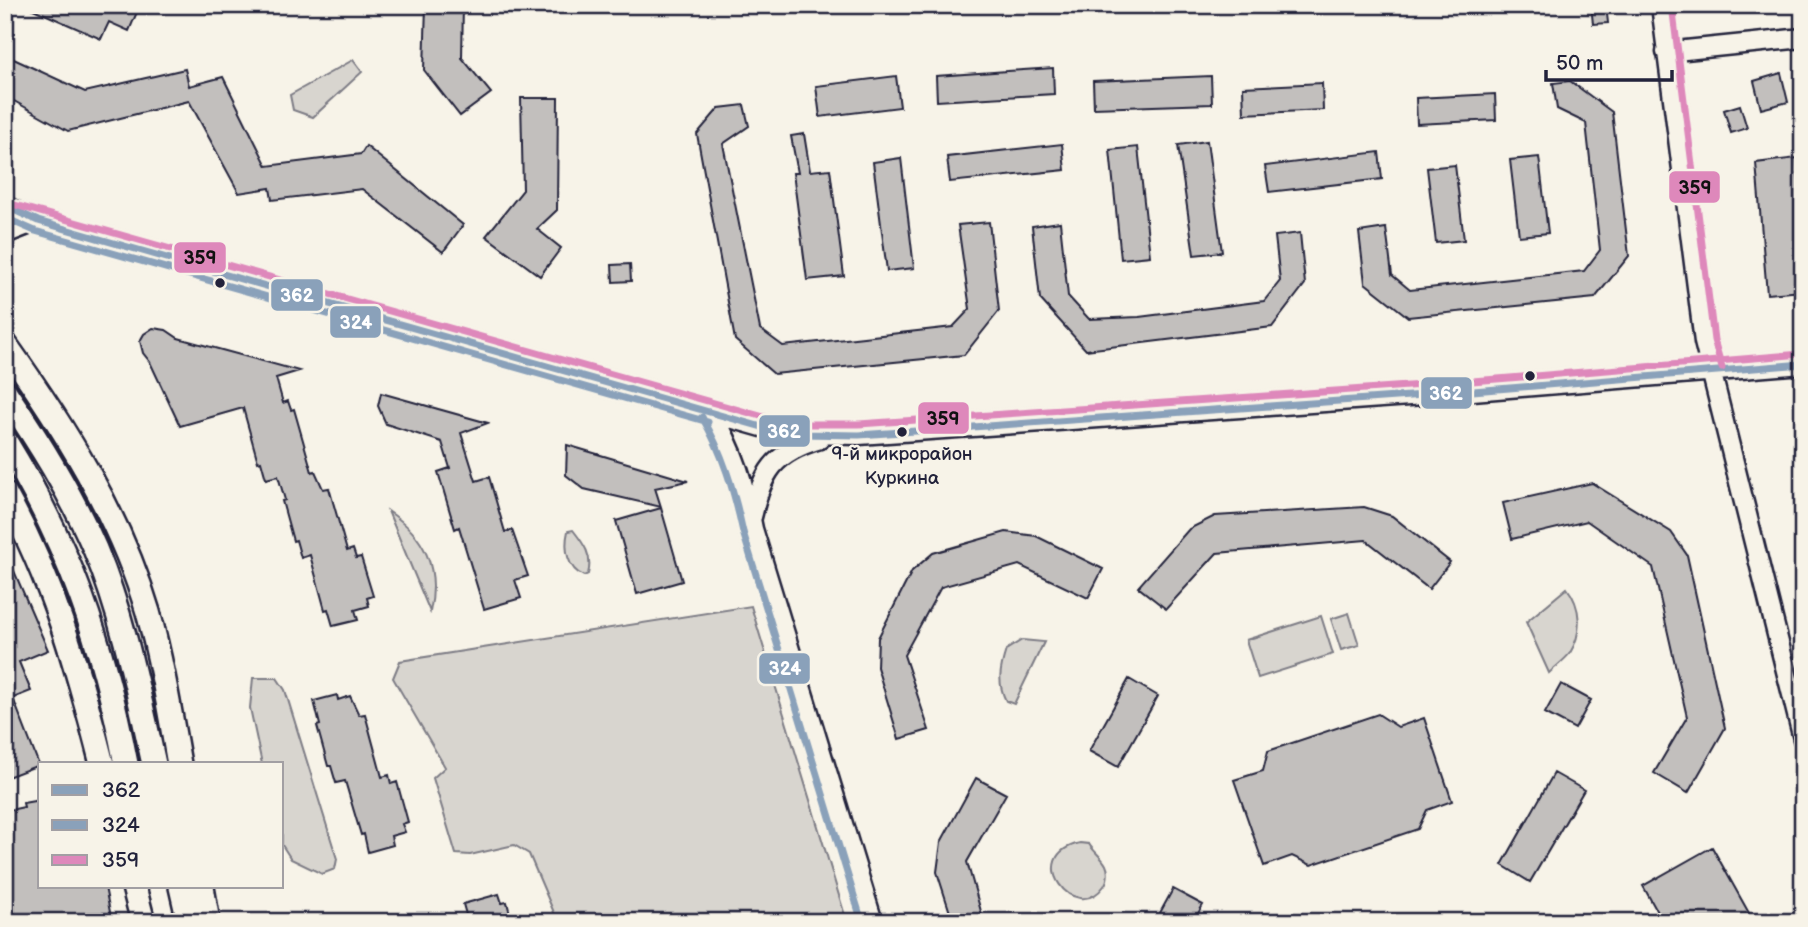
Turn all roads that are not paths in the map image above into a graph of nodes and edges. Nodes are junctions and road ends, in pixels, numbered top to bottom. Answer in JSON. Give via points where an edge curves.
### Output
{"nodes":[{"id":1,"x":1661,"y":5,"type":"edge"},
{"id":2,"x":1803,"y":38,"type":"edge"},
{"id":3,"x":1666,"y":52,"type":"junction"},
{"id":4,"x":5,"y":206,"type":"edge"},
{"id":5,"x":5,"y":213,"type":"edge"},
{"id":6,"x":38,"y":221,"type":"junction"},
{"id":7,"x":5,"y":233,"type":"edge"},
{"id":8,"x":5,"y":344,"type":"edge"},
{"id":9,"x":1803,"y":364,"type":"edge"},
{"id":10,"x":1713,"y":371,"type":"junction"},
{"id":11,"x":5,"y":392,"type":"edge"},
{"id":12,"x":711,"y":412,"type":"junction"},
{"id":13,"x":831,"y":436,"type":"junction"},
{"id":14,"x":5,"y":441,"type":"edge"},
{"id":15,"x":5,"y":494,"type":"edge"},
{"id":16,"x":752,"y":520,"type":"junction"},
{"id":17,"x":1803,"y":739,"type":"edge"},
{"id":18,"x":101,"y":762,"type":"edge"},
{"id":19,"x":126,"y":762,"type":"edge"},
{"id":20,"x":154,"y":762,"type":"edge"},
{"id":21,"x":180,"y":762,"type":"edge"},
{"id":22,"x":134,"y":888,"type":"edge"},
{"id":23,"x":149,"y":888,"type":"edge"},
{"id":24,"x":181,"y":888,"type":"edge"},
{"id":25,"x":202,"y":888,"type":"edge"},
{"id":26,"x":143,"y":922,"type":"edge"},
{"id":27,"x":156,"y":922,"type":"edge"},
{"id":28,"x":189,"y":922,"type":"edge"},
{"id":29,"x":208,"y":922,"type":"edge"},
{"id":30,"x":873,"y":922,"type":"edge"}],
"edges":[{"from":1,"to":3,"type":"street"},
{"from":2,"to":3,"type":"street"},
{"from":3,"to":10,"type":"street","via":[[1704,342]]},
{"from":4,"to":6,"type":"street"},
{"from":5,"to":6,"type":"street"},
{"from":6,"to":7,"type":"street"},
{"from":6,"to":12,"type":"street"},
{"from":8,"to":21,"type":"main road","via":[[82,458],[130,562],[162,667]]},
{"from":9,"to":10,"type":"street"},
{"from":10,"to":13,"type":"street"},
{"from":10,"to":17,"type":"street"},
{"from":11,"to":20,"type":"main road","via":[[66,488],[95,549],[122,626]]},
{"from":12,"to":13,"type":"street","via":[[762,427]]},
{"from":12,"to":16,"type":"street","via":[[738,466]]},
{"from":13,"to":16,"type":"street","via":[[801,444],[770,468],[761,482]]},
{"from":14,"to":19,"type":"main road","via":[[47,513],[79,588],[99,646]]},
{"from":15,"to":18,"type":"main road","via":[[54,598]]},
{"from":16,"to":30,"type":"street"},
{"from":22,"to":26,"type":"main road"},
{"from":23,"to":27,"type":"main road"},
{"from":24,"to":28,"type":"main road"},
{"from":25,"to":29,"type":"main road"}]}
